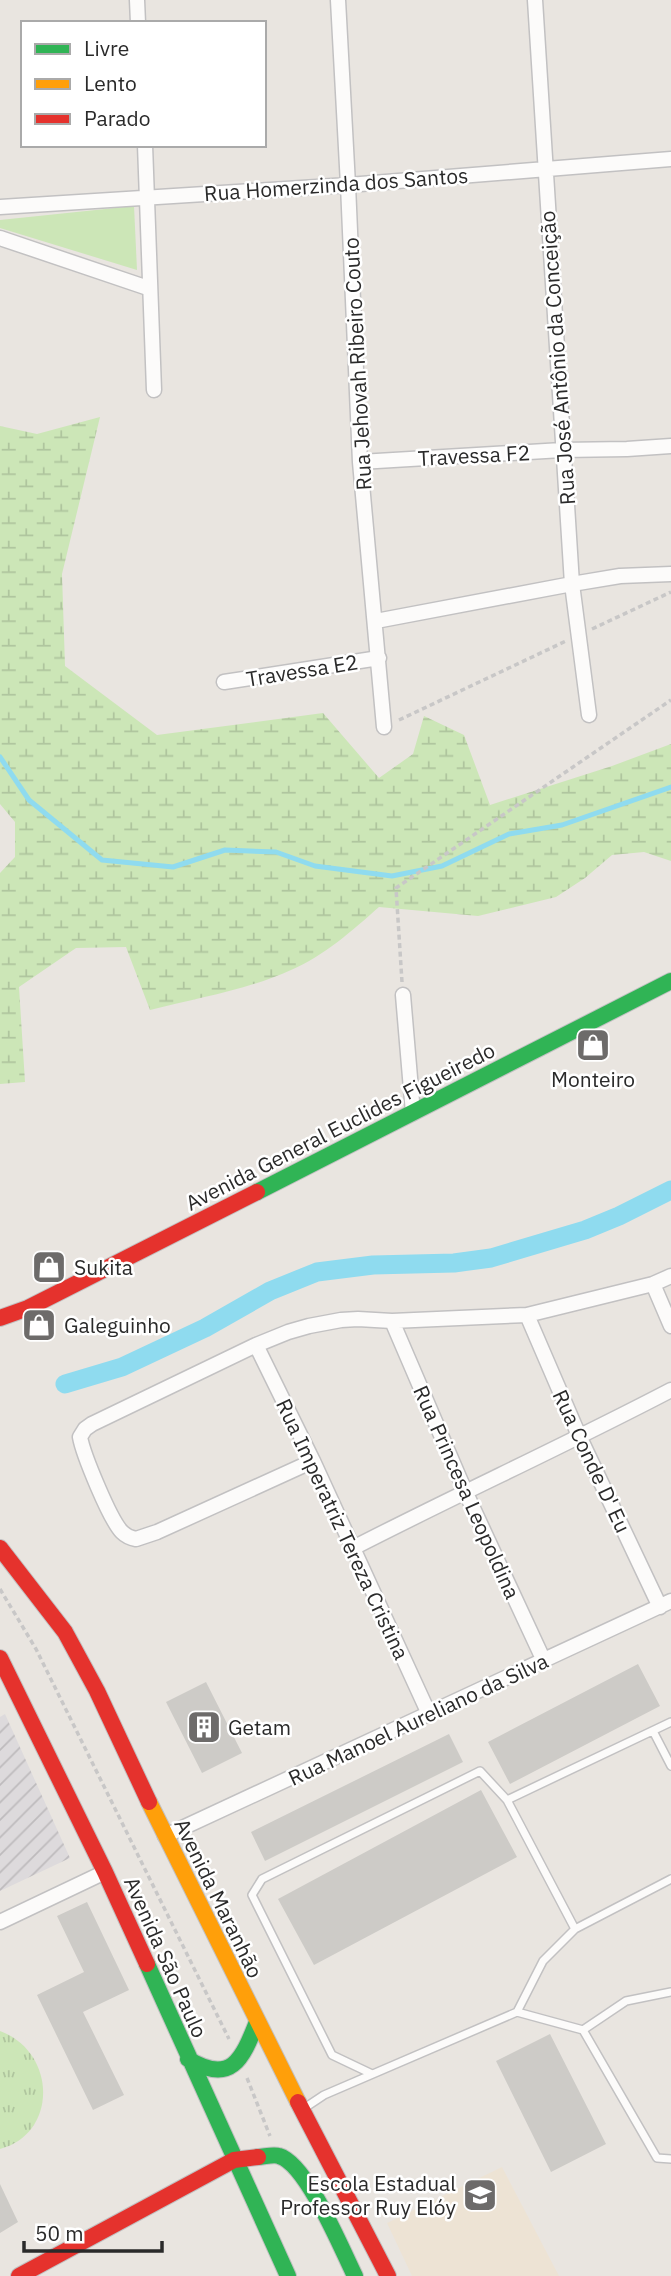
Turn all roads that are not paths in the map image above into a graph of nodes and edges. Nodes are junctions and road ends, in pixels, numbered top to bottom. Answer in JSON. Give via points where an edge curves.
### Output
{"nodes":[{"id":1,"x":137,"y":0,"type":"edge"},
{"id":2,"x":338,"y":0,"type":"edge"},
{"id":3,"x":535,"y":0,"type":"edge"},
{"id":4,"x":138,"y":21,"type":"edge"},
{"id":5,"x":145,"y":147,"type":"edge"},
{"id":6,"x":671,"y":159,"type":"edge"},
{"id":7,"x":545,"y":168,"type":"junction"},
{"id":8,"x":348,"y":185,"type":"junction"},
{"id":9,"x":147,"y":198,"type":"junction"},
{"id":10,"x":0,"y":207,"type":"edge"},
{"id":11,"x":0,"y":238,"type":"edge"},
{"id":12,"x":149,"y":288,"type":"junction"},
{"id":13,"x":154,"y":390,"type":"dead end"},
{"id":14,"x":671,"y":446,"type":"edge"},
{"id":15,"x":562,"y":450,"type":"junction"},
{"id":16,"x":360,"y":462,"type":"junction"},
{"id":17,"x":671,"y":574,"type":"edge"},
{"id":18,"x":572,"y":584,"type":"junction"},
{"id":19,"x":376,"y":621,"type":"junction"},
{"id":20,"x":379,"y":658,"type":"junction"},
{"id":21,"x":224,"y":681,"type":"dead end"},
{"id":22,"x":589,"y":715,"type":"dead end"},
{"id":23,"x":384,"y":727,"type":"road end"},
{"id":24,"x":671,"y":981,"type":"edge"},
{"id":25,"x":403,"y":995,"type":"road end"},
{"id":26,"x":413,"y":1113,"type":"junction"},
{"id":27,"x":671,"y":1276,"type":"edge"},
{"id":28,"x":653,"y":1284,"type":"junction"},
{"id":29,"x":28,"y":1308,"type":"junction"},
{"id":30,"x":527,"y":1315,"type":"junction"},
{"id":31,"x":0,"y":1318,"type":"edge"},
{"id":32,"x":392,"y":1321,"type":"junction"},
{"id":33,"x":671,"y":1326,"type":"edge"},
{"id":34,"x":0,"y":1328,"type":"edge"},
{"id":35,"x":256,"y":1345,"type":"junction"},
{"id":36,"x":671,"y":1390,"type":"edge"},
{"id":37,"x":580,"y":1438,"type":"junction"},
{"id":38,"x":313,"y":1461,"type":"junction"},
{"id":39,"x":465,"y":1491,"type":"junction"},
{"id":40,"x":0,"y":1548,"type":"edge"},
{"id":41,"x":353,"y":1548,"type":"junction"},
{"id":42,"x":665,"y":1604,"type":"edge"},
{"id":43,"x":0,"y":1658,"type":"edge"},
{"id":44,"x":544,"y":1661,"type":"junction"},
{"id":45,"x":429,"y":1714,"type":"junction"},
{"id":46,"x":671,"y":1722,"type":"edge"},
{"id":47,"x":653,"y":1731,"type":"junction"},
{"id":48,"x":671,"y":1766,"type":"edge"},
{"id":49,"x":507,"y":1800,"type":"junction"},
{"id":50,"x":165,"y":1836,"type":"junction"},
{"id":51,"x":105,"y":1872,"type":"junction"},
{"id":52,"x":671,"y":1880,"type":"edge"},
{"id":53,"x":0,"y":1922,"type":"edge"},
{"id":54,"x":575,"y":1929,"type":"junction"},
{"id":55,"x":671,"y":1992,"type":"edge"},
{"id":56,"x":517,"y":2012,"type":"junction"},
{"id":57,"x":257,"y":2022,"type":"junction"},
{"id":58,"x":583,"y":2030,"type":"junction"},
{"id":59,"x":188,"y":2059,"type":"junction"},
{"id":60,"x":372,"y":2074,"type":"junction"},
{"id":61,"x":302,"y":2109,"type":"junction"},
{"id":62,"x":671,"y":2159,"type":"edge"},
{"id":63,"x":234,"y":2160,"type":"junction"},
{"id":64,"x":19,"y":2276,"type":"edge"},
{"id":65,"x":288,"y":2276,"type":"edge"},
{"id":66,"x":355,"y":2276,"type":"edge"},
{"id":67,"x":387,"y":2276,"type":"edge"}],
"edges":[{"from":1,"to":4,"type":"street"},
{"from":2,"to":8,"type":"street","name":"Rua Jehovah Ribeiro Couto"},
{"from":3,"to":7,"type":"street","name":"Rua José Antônio da Conceição"},
{"from":5,"to":9,"type":"street"},
{"from":6,"to":7,"type":"street","name":"Rua Homerzinda dos Santos"},
{"from":7,"to":8,"type":"street","name":"Rua Homerzinda dos Santos"},
{"from":7,"to":15,"type":"street","name":"Rua José Antônio da Conceição"},
{"from":8,"to":9,"type":"street","name":"Rua Homerzinda dos Santos"},
{"from":8,"to":16,"type":"street","name":"Rua Jehovah Ribeiro Couto"},
{"from":9,"to":10,"type":"street","name":"Rua Homerzinda dos Santos"},
{"from":9,"to":12,"type":"street"},
{"from":11,"to":12,"type":"street"},
{"from":12,"to":13,"type":"street"},
{"from":14,"to":15,"type":"street","name":"Travessa F2"},
{"from":15,"to":16,"type":"street","name":"Travessa F2"},
{"from":15,"to":18,"type":"street","name":"Rua José Antônio da Conceição"},
{"from":16,"to":19,"type":"street","name":"Rua Jehovah Ribeiro Couto"},
{"from":17,"to":18,"type":"street"},
{"from":18,"to":19,"type":"street"},
{"from":18,"to":22,"type":"street","name":"Rua José Antônio da Conceição"},
{"from":19,"to":20,"type":"street","name":"Rua Jehovah Ribeiro Couto"},
{"from":20,"to":21,"type":"street","name":"Travessa E2"},
{"from":20,"to":23,"type":"street","name":"Rua Jehovah Ribeiro Couto"},
{"from":24,"to":26,"type":"main road","name":"Avenida General Euclides Figueiredo"},
{"from":25,"to":26,"type":"street"},
{"from":26,"to":29,"type":"main road","name":"Avenida General Euclides Figueiredo"},
{"from":27,"to":28,"type":"street"},
{"from":28,"to":30,"type":"street"},
{"from":28,"to":33,"type":"street"},
{"from":29,"to":31,"type":"main road","name":"Avenida General Euclides Figueiredo"},
{"from":29,"to":34,"type":"main road","name":"Avenida General Euclides Figueiredo"},
{"from":30,"to":32,"type":"street"},
{"from":30,"to":37,"type":"street","name":"Rua Conde D' Eu"},
{"from":32,"to":35,"type":"street","via":[[341,1320]]},
{"from":32,"to":39,"type":"street","name":"Rua Princesa Leopoldina"},
{"from":35,"to":38,"type":"street","name":"Rua Imperatriz Tereza Cristina"},
{"from":35,"to":38,"type":"street","via":[[85,1429],[81,1445],[116,1524],[129,1538],[140,1539]]},
{"from":36,"to":37,"type":"street"},
{"from":37,"to":39,"type":"street"},
{"from":37,"to":42,"type":"street","name":"Rua Conde D' Eu"},
{"from":38,"to":41,"type":"street","name":"Rua Imperatriz Tereza Cristina"},
{"from":39,"to":41,"type":"street"},
{"from":39,"to":44,"type":"street","name":"Rua Princesa Leopoldina"},
{"from":40,"to":50,"type":"main road","name":"Avenida Maranhão","via":[[65,1632]]},
{"from":41,"to":45,"type":"street","name":"Rua Imperatriz Tereza Cristina"},
{"from":42,"to":44,"type":"street","name":"Rua Manoel Aureliano da Silva"},
{"from":43,"to":51,"type":"main road","name":"Avenida São Paulo"},
{"from":44,"to":45,"type":"street","name":"Rua Manoel Aureliano da Silva"},
{"from":45,"to":50,"type":"street","name":"Rua Manoel Aureliano da Silva"},
{"from":46,"to":47,"type":"lane"},
{"from":47,"to":48,"type":"lane"},
{"from":47,"to":49,"type":"lane"},
{"from":49,"to":54,"type":"lane"},
{"from":49,"to":60,"type":"lane","via":[[480,1771],[262,1878],[252,1895],[332,2055]]},
{"from":50,"to":57,"type":"main road","name":"Avenida Maranhão"},
{"from":51,"to":53,"type":"street"},
{"from":51,"to":59,"type":"main road","name":"Avenida São Paulo"},
{"from":52,"to":54,"type":"lane"},
{"from":54,"to":56,"type":"lane","via":[[543,1961]]},
{"from":55,"to":58,"type":"lane","via":[[626,2001]]},
{"from":56,"to":58,"type":"lane"},
{"from":56,"to":60,"type":"lane"},
{"from":57,"to":59,"type":"main road","via":[[246,2050],[220,2071]]},
{"from":57,"to":61,"type":"main road","name":"Avenida Maranhão"},
{"from":58,"to":62,"type":"lane","via":[[657,2158]]},
{"from":59,"to":63,"type":"main road","name":"Avenida São Paulo"},
{"from":60,"to":61,"type":"lane"},
{"from":61,"to":67,"type":"main road","name":"Avenida Maranhão"},
{"from":63,"to":64,"type":"main road"},
{"from":63,"to":65,"type":"main road","name":"Avenida São Paulo"},
{"from":63,"to":66,"type":"main road","via":[[278,2155],[291,2162],[307,2181]]}]}
